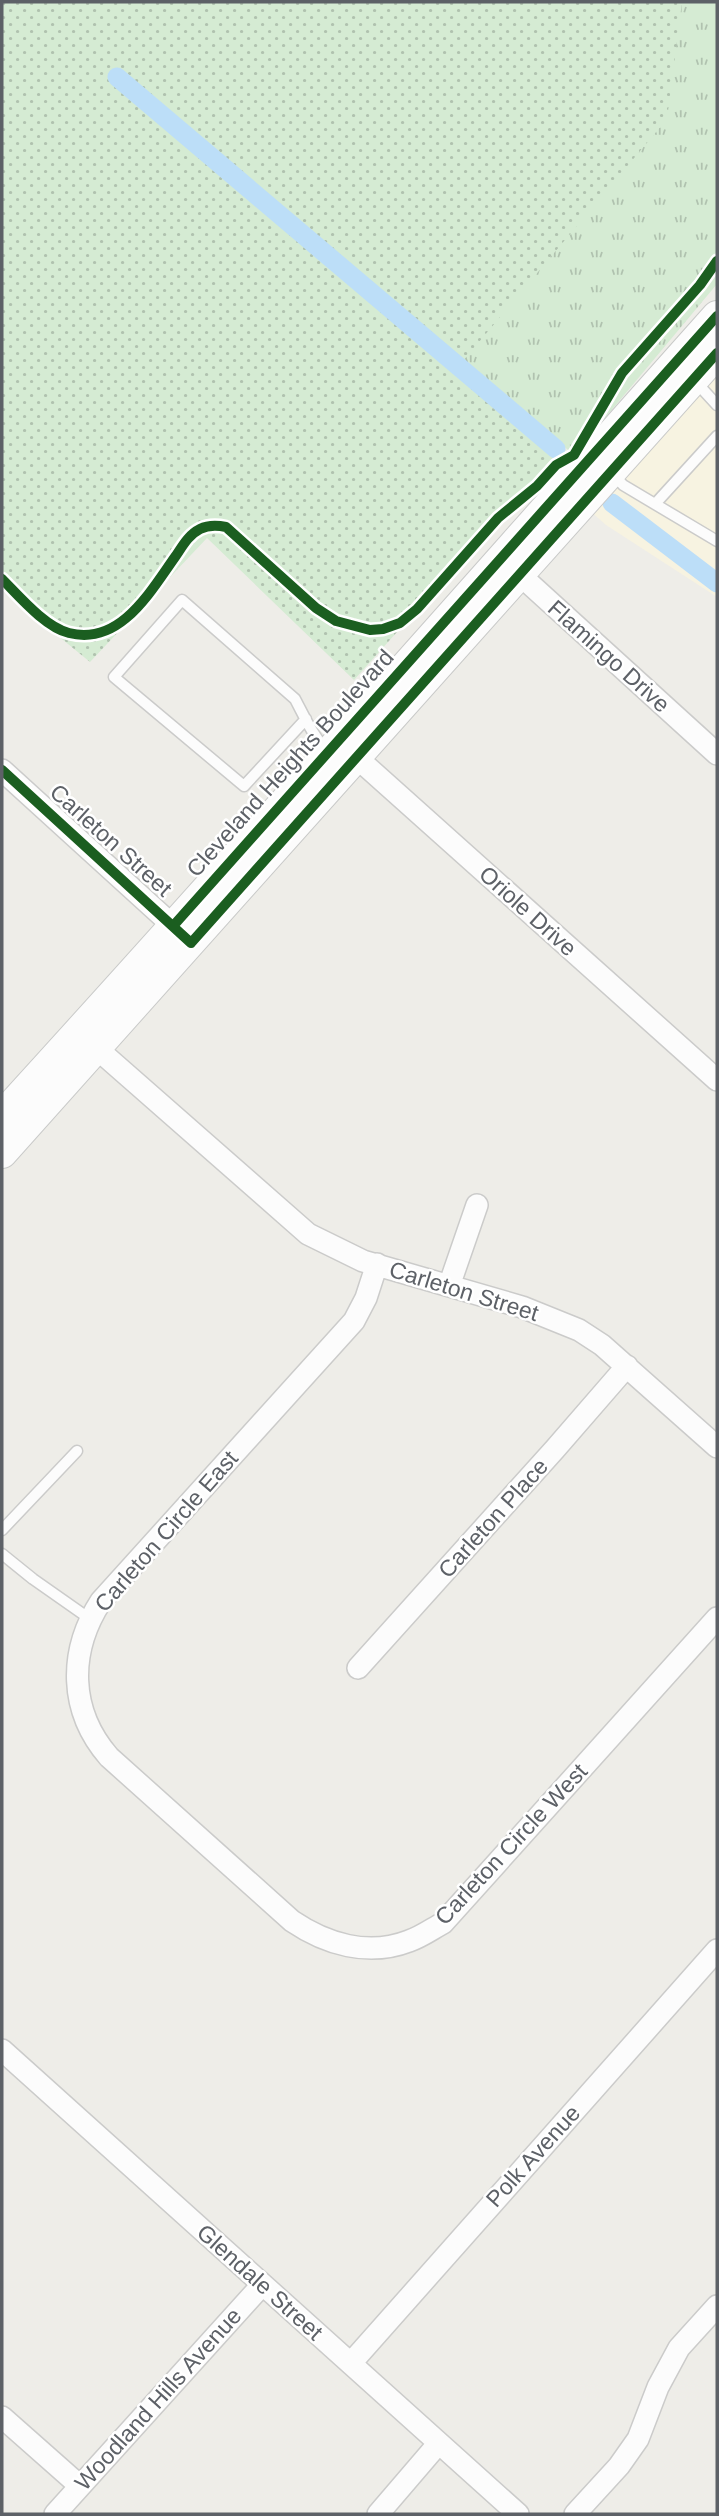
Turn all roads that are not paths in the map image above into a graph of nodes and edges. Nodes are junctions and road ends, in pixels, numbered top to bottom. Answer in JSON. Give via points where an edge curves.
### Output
{"nodes":[{"id":1,"x":717,"y":316,"type":"edge"},
{"id":2,"x":702,"y":366,"type":"edge"},
{"id":3,"x":717,"y":405,"type":"edge"},
{"id":4,"x":717,"y":436,"type":"edge"},
{"id":5,"x":602,"y":464,"type":"junction"},
{"id":6,"x":654,"y":504,"type":"junction"},
{"id":7,"x":717,"y":541,"type":"edge"},
{"id":8,"x":510,"y":566,"type":"junction"},
{"id":9,"x":306,"y":719,"type":"junction"},
{"id":10,"x":342,"y":751,"type":"junction"},
{"id":11,"x":717,"y":754,"type":"edge"},
{"id":12,"x":2,"y":769,"type":"edge"},
{"id":13,"x":182,"y":934,"type":"junction"},
{"id":14,"x":88,"y":1040,"type":"junction"},
{"id":15,"x":717,"y":1080,"type":"edge"},
{"id":16,"x":12,"y":1108,"type":"edge"},
{"id":17,"x":2,"y":1153,"type":"edge"},
{"id":18,"x":477,"y":1205,"type":"dead end"},
{"id":19,"x":377,"y":1264,"type":"junction"},
{"id":20,"x":449,"y":1286,"type":"junction"},
{"id":21,"x":626,"y":1366,"type":"junction"},
{"id":22,"x":717,"y":1447,"type":"edge"},
{"id":23,"x":77,"y":1451,"type":"dead end"},
{"id":24,"x":2,"y":1530,"type":"edge"},
{"id":25,"x":2,"y":1554,"type":"edge"},
{"id":26,"x":717,"y":1618,"type":"edge"},
{"id":27,"x":90,"y":1619,"type":"junction"},
{"id":28,"x":358,"y":1668,"type":"dead end"},
{"id":29,"x":200,"y":1838,"type":"joint"},
{"id":30,"x":717,"y":1950,"type":"edge"},
{"id":31,"x":2,"y":2050,"type":"edge"},
{"id":32,"x":262,"y":2285,"type":"junction"},
{"id":33,"x":717,"y":2306,"type":"edge"},
{"id":34,"x":351,"y":2363,"type":"junction"},
{"id":35,"x":2,"y":2417,"type":"edge"},
{"id":36,"x":438,"y":2444,"type":"junction"},
{"id":37,"x":80,"y":2486,"type":"junction"},
{"id":38,"x":55,"y":2514,"type":"edge"},
{"id":39,"x":377,"y":2514,"type":"edge"},
{"id":40,"x":518,"y":2514,"type":"edge"},
{"id":41,"x":575,"y":2514,"type":"edge"}],
"edges":[{"from":1,"to":2,"type":"street","name":"Cleveland Heights Boulevard"},
{"from":2,"to":3,"type":"lane"},
{"from":2,"to":5,"type":"street","name":"Cleveland Heights Boulevard"},
{"from":4,"to":6,"type":"lane"},
{"from":5,"to":6,"type":"lane","via":[[623,485]]},
{"from":5,"to":8,"type":"street","name":"Cleveland Heights Boulevard"},
{"from":6,"to":7,"type":"lane"},
{"from":8,"to":10,"type":"street","name":"Cleveland Heights Boulevard"},
{"from":8,"to":11,"type":"street","name":"Flamingo Drive"},
{"from":9,"to":9,"type":"lane","via":[[295,699],[182,600],[114,677],[244,786]]},
{"from":9,"to":10,"type":"lane","via":[[315,738]]},
{"from":10,"to":13,"type":"street","name":"Cleveland Heights Boulevard"},
{"from":10,"to":15,"type":"street","name":"Oriole Drive"},
{"from":12,"to":13,"type":"street","name":"Carleton Street"},
{"from":13,"to":14,"type":"street","name":"Cleveland Heights Boulevard"},
{"from":14,"to":16,"type":"street","name":"Cleveland Heights Boulevard"},
{"from":14,"to":19,"type":"street","name":"Carleton Street","via":[[308,1234]]},
{"from":16,"to":17,"type":"street","name":"Cleveland Heights Boulevard"},
{"from":18,"to":20,"type":"street"},
{"from":19,"to":20,"type":"street","name":"Carleton Street"},
{"from":19,"to":27,"type":"street","name":"Carleton Circle East","via":[[354,1321],[101,1601]]},
{"from":20,"to":21,"type":"street","name":"Carleton Street","via":[[561,1321],[602,1345]]},
{"from":21,"to":22,"type":"street","name":"Carleton Street"},
{"from":21,"to":28,"type":"street","name":"Carleton Place"},
{"from":23,"to":24,"type":"lane"},
{"from":25,"to":27,"type":"lane"},
{"from":26,"to":29,"type":"street","name":"Carleton Circle West","via":[[443,1923],[408,1941],[355,1947],[308,1932]]},
{"from":27,"to":29,"type":"street","name":"Carleton Circle East","via":[[78,1652],[77,1682],[82,1712],[95,1741]]},
{"from":30,"to":34,"type":"street","name":"Polk Avenue"},
{"from":31,"to":32,"type":"street","name":"Glendale Street"},
{"from":32,"to":34,"type":"street","name":"Glendale Street"},
{"from":32,"to":37,"type":"street","name":"Woodland Hills Avenue"},
{"from":33,"to":41,"type":"street","via":[[679,2348],[638,2439]]},
{"from":34,"to":36,"type":"street","name":"Glendale Street"},
{"from":35,"to":37,"type":"street"},
{"from":36,"to":39,"type":"street"},
{"from":36,"to":40,"type":"street","name":"Glendale Street"},
{"from":37,"to":38,"type":"street","name":"Woodland Hills Avenue"}]}
